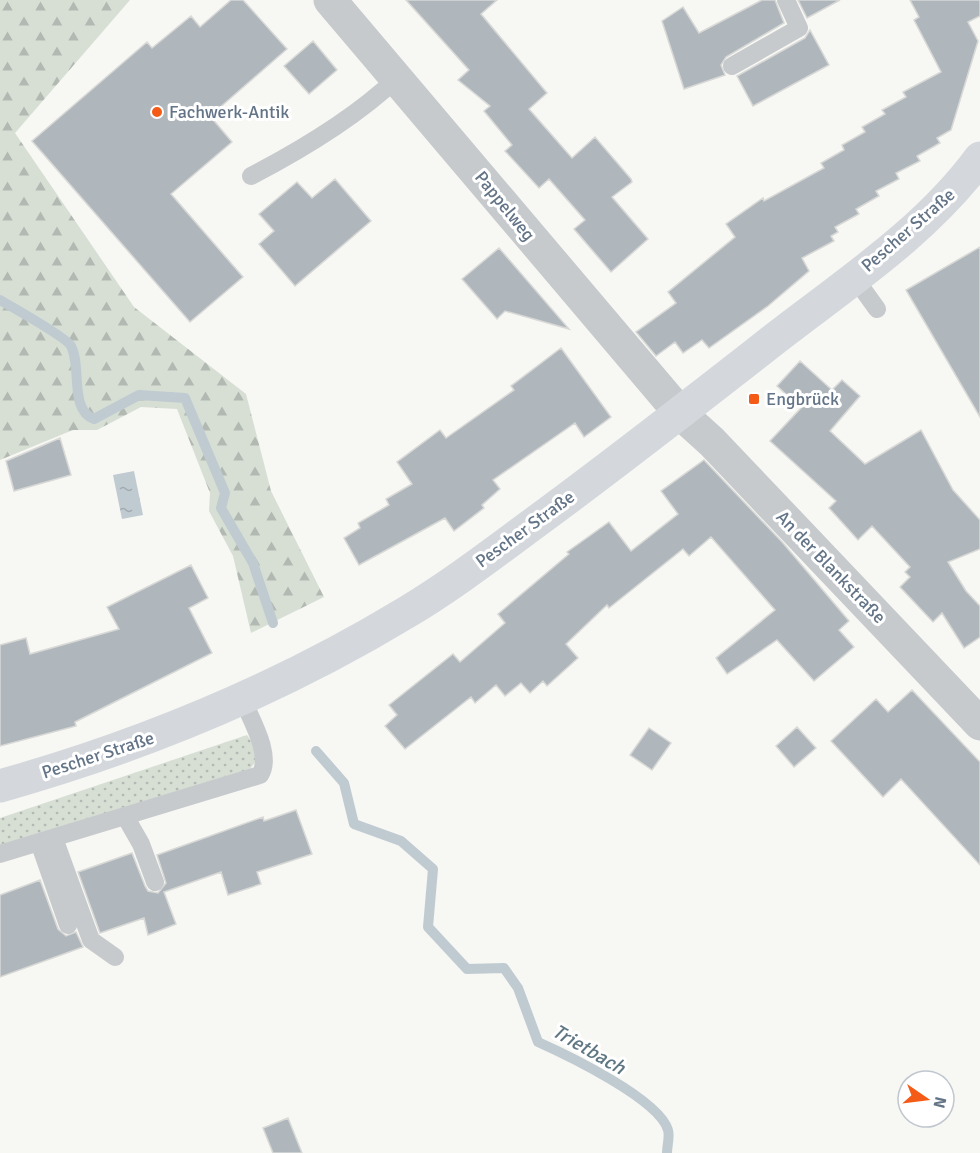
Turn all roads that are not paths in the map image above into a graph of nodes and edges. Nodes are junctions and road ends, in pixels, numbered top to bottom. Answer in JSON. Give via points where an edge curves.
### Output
{"nodes":[{"id":1,"x":330,"y":0,"type":"edge"},
{"id":2,"x":786,"y":0,"type":"edge"},
{"id":3,"x":732,"y":66,"type":"dead end"},
{"id":4,"x":397,"y":78,"type":"junction"},
{"id":5,"x":980,"y":158,"type":"edge"},
{"id":6,"x":251,"y":176,"type":"dead end"},
{"id":7,"x":854,"y":277,"type":"junction"},
{"id":8,"x":877,"y":309,"type":"dead end"},
{"id":9,"x":680,"y":413,"type":"junction"},
{"id":10,"x":242,"y":698,"type":"junction"},
{"id":11,"x":980,"y":724,"type":"edge"},
{"id":12,"x":0,"y":786,"type":"edge"},
{"id":13,"x":125,"y":816,"type":"junction"},
{"id":14,"x":46,"y":840,"type":"junction"},
{"id":15,"x":0,"y":854,"type":"edge"},
{"id":16,"x":155,"y":882,"type":"dead end"},
{"id":17,"x":68,"y":925,"type":"dead end"},
{"id":18,"x":115,"y":957,"type":"dead end"}],
"edges":[{"from":1,"to":4,"type":"street","name":"Pappelweg"},
{"from":2,"to":3,"type":"lane","via":[[799,28]]},
{"from":4,"to":6,"type":"lane","via":[[371,103],[287,158]]},
{"from":4,"to":9,"type":"street","name":"Pappelweg"},
{"from":5,"to":7,"type":"main road","name":"Pescher Straße","via":[[936,210]]},
{"from":7,"to":8,"type":"lane"},
{"from":7,"to":9,"type":"main road","name":"Pescher Straße"},
{"from":9,"to":10,"type":"main road","name":"Pescher Straße","via":[[410,610]]},
{"from":9,"to":11,"type":"street","name":"An der Blankstraße"},
{"from":10,"to":12,"type":"main road","name":"Pescher Straße","via":[[157,735]]},
{"from":10,"to":13,"type":"lane","via":[[264,756],[260,775]]},
{"from":13,"to":14,"type":"lane"},
{"from":13,"to":16,"type":"lane"},
{"from":14,"to":15,"type":"lane"},
{"from":14,"to":17,"type":"lane"},
{"from":14,"to":18,"type":"lane","via":[[91,940]]}]}
